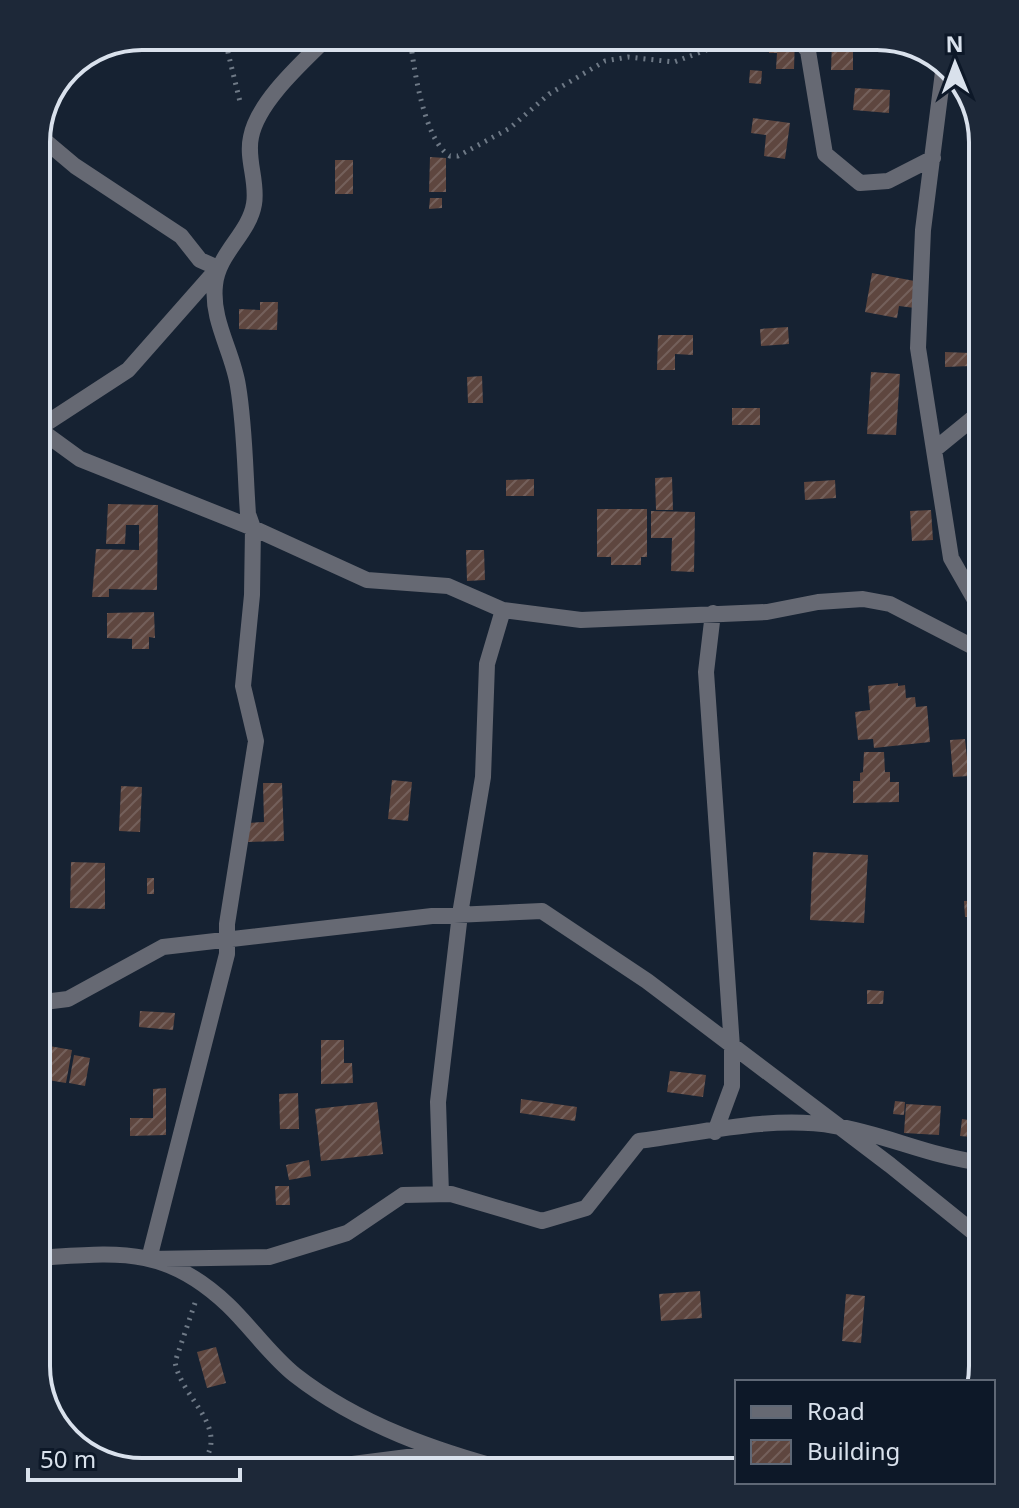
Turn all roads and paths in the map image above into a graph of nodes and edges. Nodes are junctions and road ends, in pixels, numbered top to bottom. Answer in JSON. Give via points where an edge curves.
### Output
{"nodes":[{"id":1,"x":227,"y":50,"type":"edge"},
{"id":2,"x":315,"y":50,"type":"edge"},
{"id":3,"x":412,"y":50,"type":"edge"},
{"id":4,"x":706,"y":50,"type":"edge"},
{"id":5,"x":807,"y":50,"type":"edge"},
{"id":6,"x":939,"y":104,"type":"edge"},
{"id":7,"x":50,"y":145,"type":"edge"},
{"id":8,"x":250,"y":150,"type":"junction"},
{"id":9,"x":933,"y":158,"type":"junction"},
{"id":10,"x":218,"y":268,"type":"junction"},
{"id":11,"x":50,"y":421,"type":"edge"},
{"id":12,"x":969,"y":421,"type":"edge"},
{"id":13,"x":50,"y":438,"type":"edge"},
{"id":14,"x":934,"y":450,"type":"junction"},
{"id":15,"x":253,"y":528,"type":"junction"},
{"id":16,"x":969,"y":590,"type":"edge"},
{"id":17,"x":503,"y":610,"type":"junction"},
{"id":18,"x":713,"y":613,"type":"junction"},
{"id":19,"x":969,"y":645,"type":"edge"},
{"id":20,"x":460,"y":914,"type":"junction"},
{"id":21,"x":227,"y":939,"type":"junction"},
{"id":22,"x":50,"y":1001,"type":"edge"},
{"id":23,"x":732,"y":1047,"type":"junction"},
{"id":24,"x":834,"y":1125,"type":"junction"},
{"id":25,"x":715,"y":1132,"type":"junction"},
{"id":26,"x":969,"y":1162,"type":"edge"},
{"id":27,"x":441,"y":1194,"type":"junction"},
{"id":28,"x":969,"y":1229,"type":"edge"},
{"id":29,"x":50,"y":1257,"type":"edge"},
{"id":30,"x":149,"y":1259,"type":"junction"},
{"id":31,"x":203,"y":1285,"type":"junction"},
{"id":32,"x":440,"y":1453,"type":"junction"},
{"id":33,"x":207,"y":1458,"type":"edge"},
{"id":34,"x":401,"y":1458,"type":"edge"},
{"id":35,"x":460,"y":1458,"type":"edge"}],
"edges":[{"from":1,"to":8,"type":"path"},
{"from":2,"to":8,"type":"street","via":[[257,121]]},
{"from":3,"to":4,"type":"path","via":[[436,143],[450,156],[510,128],[549,94],[605,61],[628,57],[674,62]]},
{"from":5,"to":9,"type":"street","via":[[825,154],[860,183],[888,181]]},
{"from":6,"to":9,"type":"street"},
{"from":7,"to":10,"type":"street","via":[[181,236],[200,260]]},
{"from":8,"to":10,"type":"street","via":[[254,203]]},
{"from":9,"to":14,"type":"street","via":[[923,230],[918,348]]},
{"from":10,"to":11,"type":"street","via":[[128,370]]},
{"from":10,"to":15,"type":"street","via":[[214,307],[238,384]]},
{"from":12,"to":14,"type":"street"},
{"from":13,"to":15,"type":"street","via":[[80,459]]},
{"from":14,"to":16,"type":"street","via":[[951,558]]},
{"from":15,"to":17,"type":"street","via":[[367,580],[448,586]]},
{"from":15,"to":21,"type":"street","via":[[243,686],[256,741]]},
{"from":17,"to":18,"type":"street","via":[[581,620]]},
{"from":17,"to":20,"type":"street","via":[[487,664],[483,777]]},
{"from":18,"to":19,"type":"street","via":[[767,612],[863,599],[890,604]]},
{"from":18,"to":23,"type":"street","via":[[706,672]]},
{"from":20,"to":21,"type":"street"},
{"from":20,"to":23,"type":"street","via":[[542,911],[647,981]]},
{"from":20,"to":27,"type":"street","via":[[438,1102]]},
{"from":21,"to":22,"type":"street","via":[[163,947],[68,999]]},
{"from":21,"to":30,"type":"street"},
{"from":23,"to":24,"type":"street"},
{"from":23,"to":25,"type":"street","via":[[732,1086]]},
{"from":24,"to":25,"type":"street"},
{"from":24,"to":26,"type":"street","via":[[944,1159]]},
{"from":24,"to":28,"type":"street"},
{"from":25,"to":27,"type":"street","via":[[639,1141],[586,1208],[542,1221]]},
{"from":27,"to":30,"type":"street","via":[[403,1195],[347,1233],[269,1257]]},
{"from":29,"to":30,"type":"street","via":[[125,1252]]},
{"from":30,"to":31,"type":"street","via":[[176,1267]]},
{"from":31,"to":32,"type":"street","via":[[293,1374],[335,1402]]},
{"from":31,"to":33,"type":"path","via":[[175,1362],[212,1438]]},
{"from":32,"to":34,"type":"street"},
{"from":32,"to":35,"type":"street"}]}
